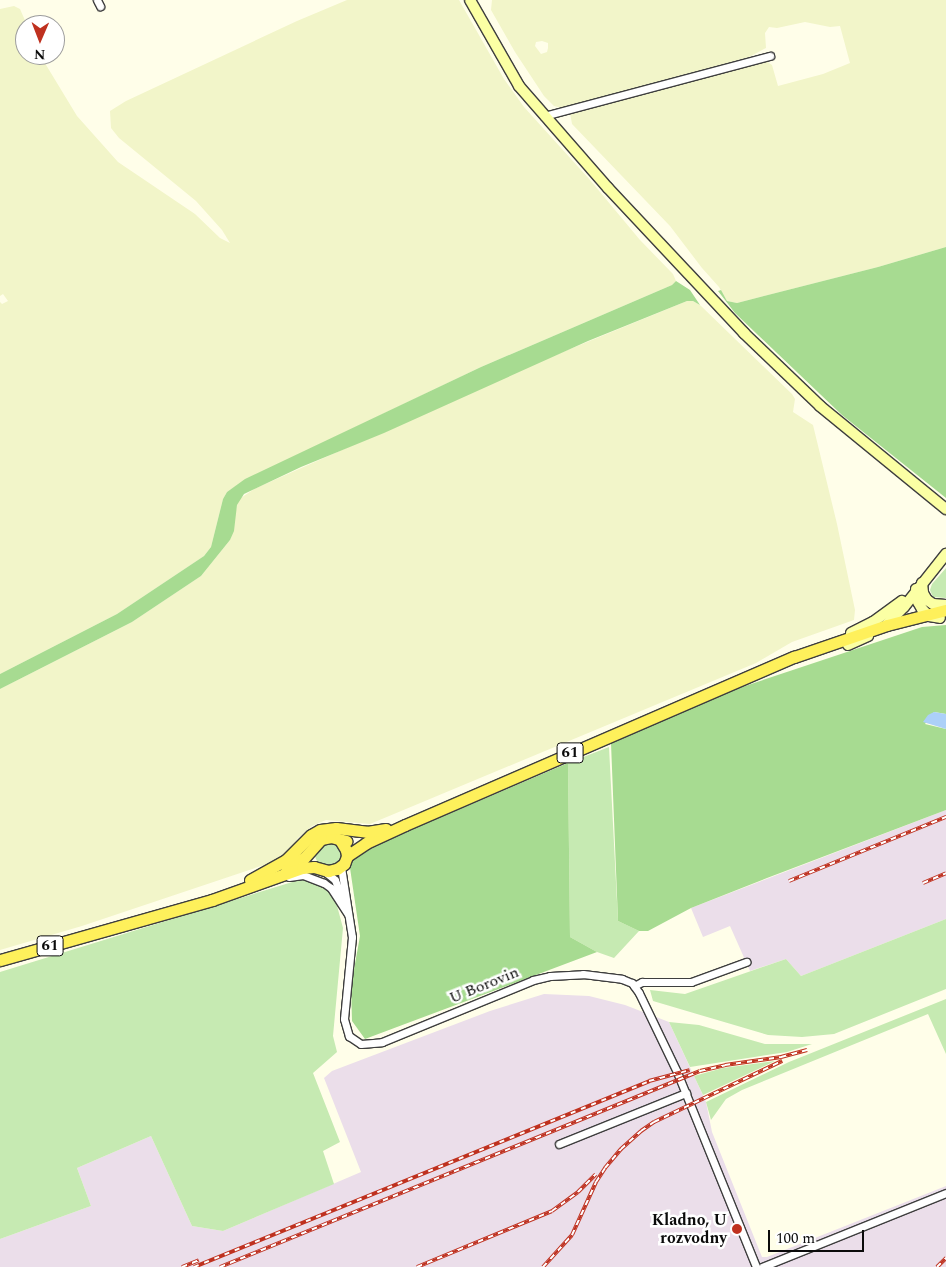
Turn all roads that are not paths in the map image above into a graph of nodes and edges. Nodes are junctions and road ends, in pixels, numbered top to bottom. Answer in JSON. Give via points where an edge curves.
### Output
{"nodes":[{"id":1,"x":470,"y":0,"type":"edge"},
{"id":2,"x":770,"y":56,"type":"dead end"},
{"id":3,"x":544,"y":116,"type":"junction"},
{"id":4,"x":946,"y":509,"type":"edge"},
{"id":5,"x":946,"y":554,"type":"edge"},
{"id":6,"x":919,"y":586,"type":"junction"},
{"id":7,"x":946,"y":605,"type":"edge"},
{"id":8,"x":927,"y":614,"type":"junction"},
{"id":9,"x":944,"y":615,"type":"edge"},
{"id":10,"x":886,"y":625,"type":"junction"},
{"id":11,"x":848,"y":646,"type":"junction"},
{"id":12,"x":812,"y":650,"type":"junction"},
{"id":13,"x":736,"y":682,"type":"junction"},
{"id":14,"x":404,"y":825,"type":"junction"},
{"id":15,"x":340,"y":840,"type":"junction"},
{"id":16,"x":313,"y":850,"type":"junction"},
{"id":17,"x":346,"y":856,"type":"junction"},
{"id":18,"x":341,"y":867,"type":"junction"},
{"id":19,"x":322,"y":869,"type":"junction"},
{"id":20,"x":250,"y":880,"type":"junction"},
{"id":21,"x":242,"y":890,"type":"junction"},
{"id":22,"x":349,"y":917,"type":"junction"},
{"id":23,"x":147,"y":918,"type":"junction"},
{"id":24,"x":0,"y":960,"type":"edge"},
{"id":25,"x":746,"y":962,"type":"dead end"},
{"id":26,"x":634,"y":986,"type":"junction"},
{"id":27,"x":686,"y":1093,"type":"junction"},
{"id":28,"x":559,"y":1144,"type":"dead end"},
{"id":29,"x":946,"y":1192,"type":"edge"},
{"id":30,"x":756,"y":1267,"type":"edge"},
{"id":31,"x":762,"y":1267,"type":"edge"}],
"edges":[{"from":1,"to":3,"type":"street","via":[[512,77]]},
{"from":2,"to":3,"type":"street"},
{"from":3,"to":4,"type":"street","via":[[744,334],[820,406]]},
{"from":5,"to":6,"type":"street"},
{"from":6,"to":7,"type":"street","via":[[927,600]]},
{"from":6,"to":8,"type":"street","via":[[918,602]]},
{"from":6,"to":10,"type":"street"},
{"from":6,"to":12,"type":"street","via":[[873,622]]},
{"from":8,"to":9,"type":"main road","number":"61"},
{"from":8,"to":10,"type":"main road","number":"61"},
{"from":9,"to":11,"type":"main road","number":"61"},
{"from":10,"to":11,"type":"street"},
{"from":10,"to":12,"type":"main road","number":"61"},
{"from":11,"to":13,"type":"main road","number":"61"},
{"from":12,"to":13,"type":"main road","number":"61"},
{"from":13,"to":14,"type":"main road","number":"61"},
{"from":14,"to":15,"type":"main road","number":"61","via":[[360,841]]},
{"from":14,"to":17,"type":"main road","number":"61"},
{"from":14,"to":20,"type":"main road","number":"61","via":[[367,832],[336,828],[320,830],[282,863]]},
{"from":15,"to":16,"type":"main road","number":"61","via":[[331,837],[321,839]]},
{"from":15,"to":17,"type":"main road"},
{"from":16,"to":19,"type":"main road","via":[[314,860]]},
{"from":16,"to":20,"type":"main road","number":"61","via":[[294,864]]},
{"from":17,"to":18,"type":"main road"},
{"from":18,"to":19,"type":"main road","number":"61","via":[[333,871]]},
{"from":18,"to":22,"type":"street"},
{"from":19,"to":21,"type":"main road","number":"61","via":[[302,868]]},
{"from":19,"to":22,"type":"street","via":[[335,880]]},
{"from":20,"to":23,"type":"main road","number":"61"},
{"from":21,"to":22,"type":"street","via":[[303,875],[315,878],[330,888]]},
{"from":21,"to":23,"type":"main road","number":"61"},
{"from":22,"to":26,"type":"street","name":"U Borovin","via":[[352,952],[344,1018],[349,1036],[361,1044],[382,1042],[550,976],[583,974],[616,978]]},
{"from":23,"to":24,"type":"main road","number":"61"},
{"from":25,"to":26,"type":"street","via":[[691,982],[651,981]]},
{"from":26,"to":27,"type":"street"},
{"from":27,"to":28,"type":"street"},
{"from":27,"to":30,"type":"street"},
{"from":29,"to":31,"type":"street"}]}
